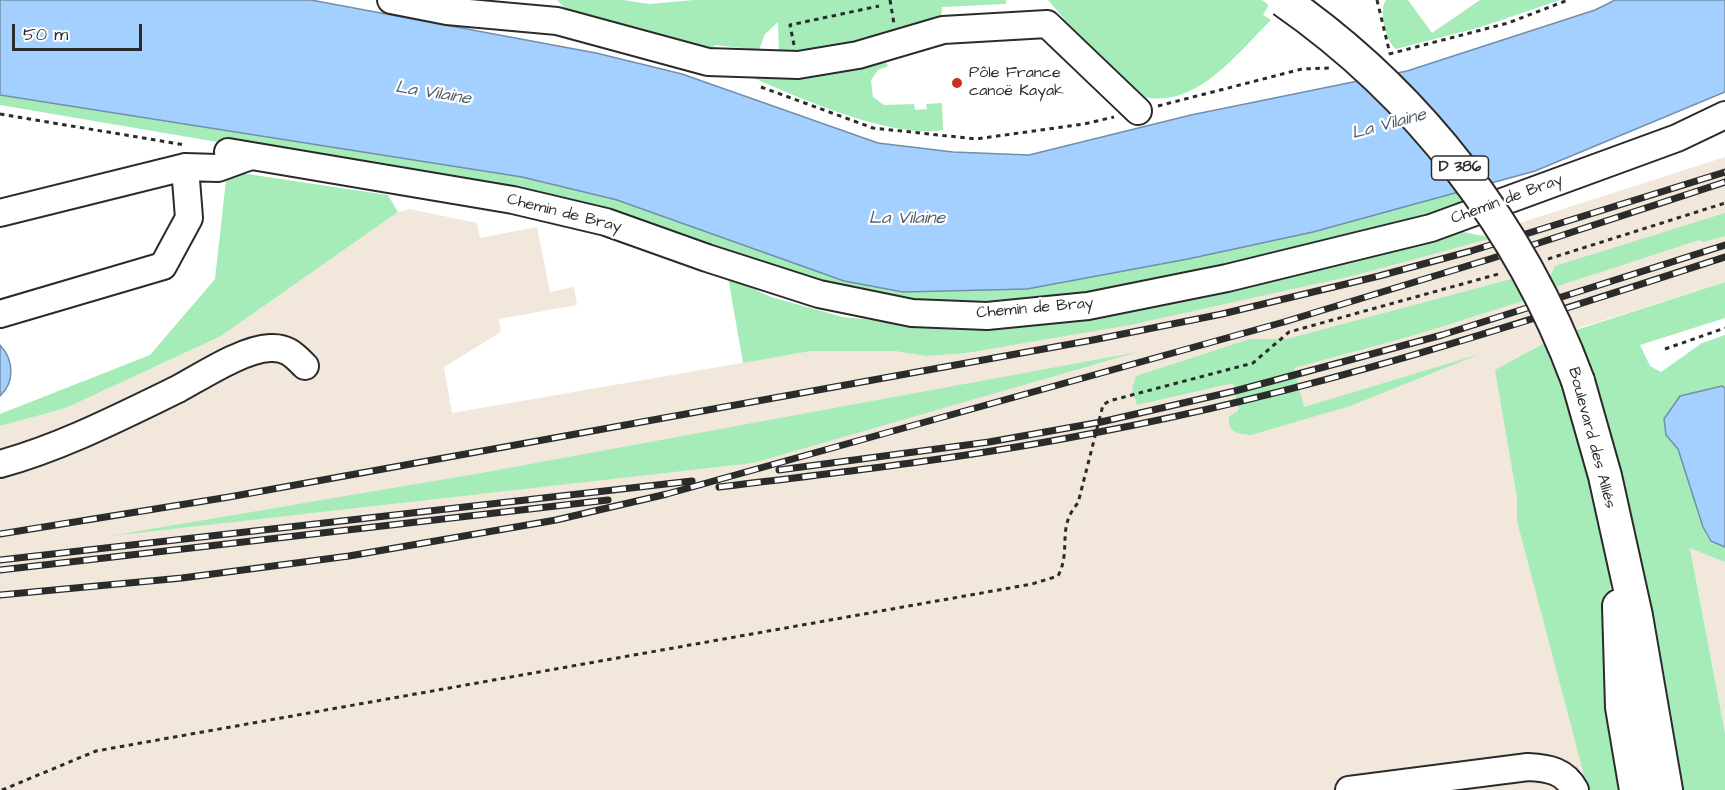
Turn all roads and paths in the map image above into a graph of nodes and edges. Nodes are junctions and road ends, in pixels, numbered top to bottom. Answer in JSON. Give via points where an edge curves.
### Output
{"nodes":[{"id":1,"x":392,"y":0,"type":"edge"},
{"id":2,"x":1283,"y":0,"type":"edge"},
{"id":3,"x":1377,"y":0,"type":"edge"},
{"id":4,"x":1568,"y":0,"type":"edge"},
{"id":5,"x":879,"y":6,"type":"dead end"},
{"id":6,"x":551,"y":10,"type":"edge"},
{"id":7,"x":1390,"y":54,"type":"junction"},
{"id":8,"x":1385,"y":56,"type":"dead end"},
{"id":9,"x":798,"y":65,"type":"junction"},
{"id":10,"x":1335,"y":68,"type":"dead end"},
{"id":11,"x":756,"y":85,"type":"dead end"},
{"id":12,"x":1138,"y":111,"type":"junction"},
{"id":13,"x":0,"y":114,"type":"edge"},
{"id":14,"x":1725,"y":115,"type":"edge"},
{"id":15,"x":189,"y":157,"type":"junction"},
{"id":16,"x":1725,"y":203,"type":"edge"},
{"id":17,"x":0,"y":213,"type":"edge"},
{"id":18,"x":1548,"y":259,"type":"dead end"},
{"id":19,"x":1503,"y":273,"type":"dead end"},
{"id":20,"x":0,"y":314,"type":"edge"},
{"id":21,"x":1725,"y":328,"type":"edge"},
{"id":22,"x":1665,"y":349,"type":"dead end"},
{"id":23,"x":305,"y":366,"type":"dead end"},
{"id":24,"x":0,"y":464,"type":"edge"},
{"id":25,"x":1619,"y":549,"type":"junction"},
{"id":26,"x":2,"y":790,"type":"edge"},
{"id":27,"x":1349,"y":790,"type":"edge"},
{"id":28,"x":1575,"y":790,"type":"edge"},
{"id":29,"x":1636,"y":790,"type":"edge"},
{"id":30,"x":1666,"y":790,"type":"edge"}],
"edges":[{"from":1,"to":6,"type":"street","via":[[447,11]]},
{"from":2,"to":25,"type":"main road","name":"Boulevard des Alliés","number":"D 386","bridge":true,"via":[[1329,33],[1395,93],[1499,221],[1535,284],[1578,381],[1605,477]]},
{"from":3,"to":7,"type":"path"},
{"from":4,"to":7,"type":"path","via":[[1508,23]]},
{"from":5,"to":9,"type":"path","via":[[790,25],[798,49]]},
{"from":6,"to":9,"type":"street","via":[[708,62]]},
{"from":7,"to":8,"type":"path"},
{"from":9,"to":12,"type":"street","via":[[858,55],[943,30],[1047,24]]},
{"from":10,"to":12,"type":"path","via":[[1302,69]]},
{"from":11,"to":12,"type":"path","via":[[873,128],[976,139],[1084,124]]},
{"from":13,"to":15,"type":"path"},
{"from":14,"to":15,"type":"street","name":"Chemin de Bray","via":[[1677,138],[1431,228],[1227,278],[1100,303],[987,316],[912,313],[819,294],[582,216],[513,200],[239,154],[218,168]]},
{"from":15,"to":17,"type":"street"},
{"from":15,"to":20,"type":"street","via":[[189,218],[163,266]]},
{"from":16,"to":18,"type":"path"},
{"from":19,"to":26,"type":"path","via":[[1289,332],[1252,363],[1103,405],[1078,503],[1064,525],[1064,564],[1058,576],[1032,584],[96,751]]},
{"from":21,"to":22,"type":"path"},
{"from":23,"to":24,"type":"street","via":[[291,351],[268,348],[33,455]]},
{"from":25,"to":29,"type":"main road","name":"Boulevard des Alliés","via":[[1621,697]]},
{"from":25,"to":30,"type":"main road","name":"Boulevard des Alliés","via":[[1636,616]]},
{"from":27,"to":28,"type":"street","via":[[1528,767],[1556,771],[1567,777]]}]}
